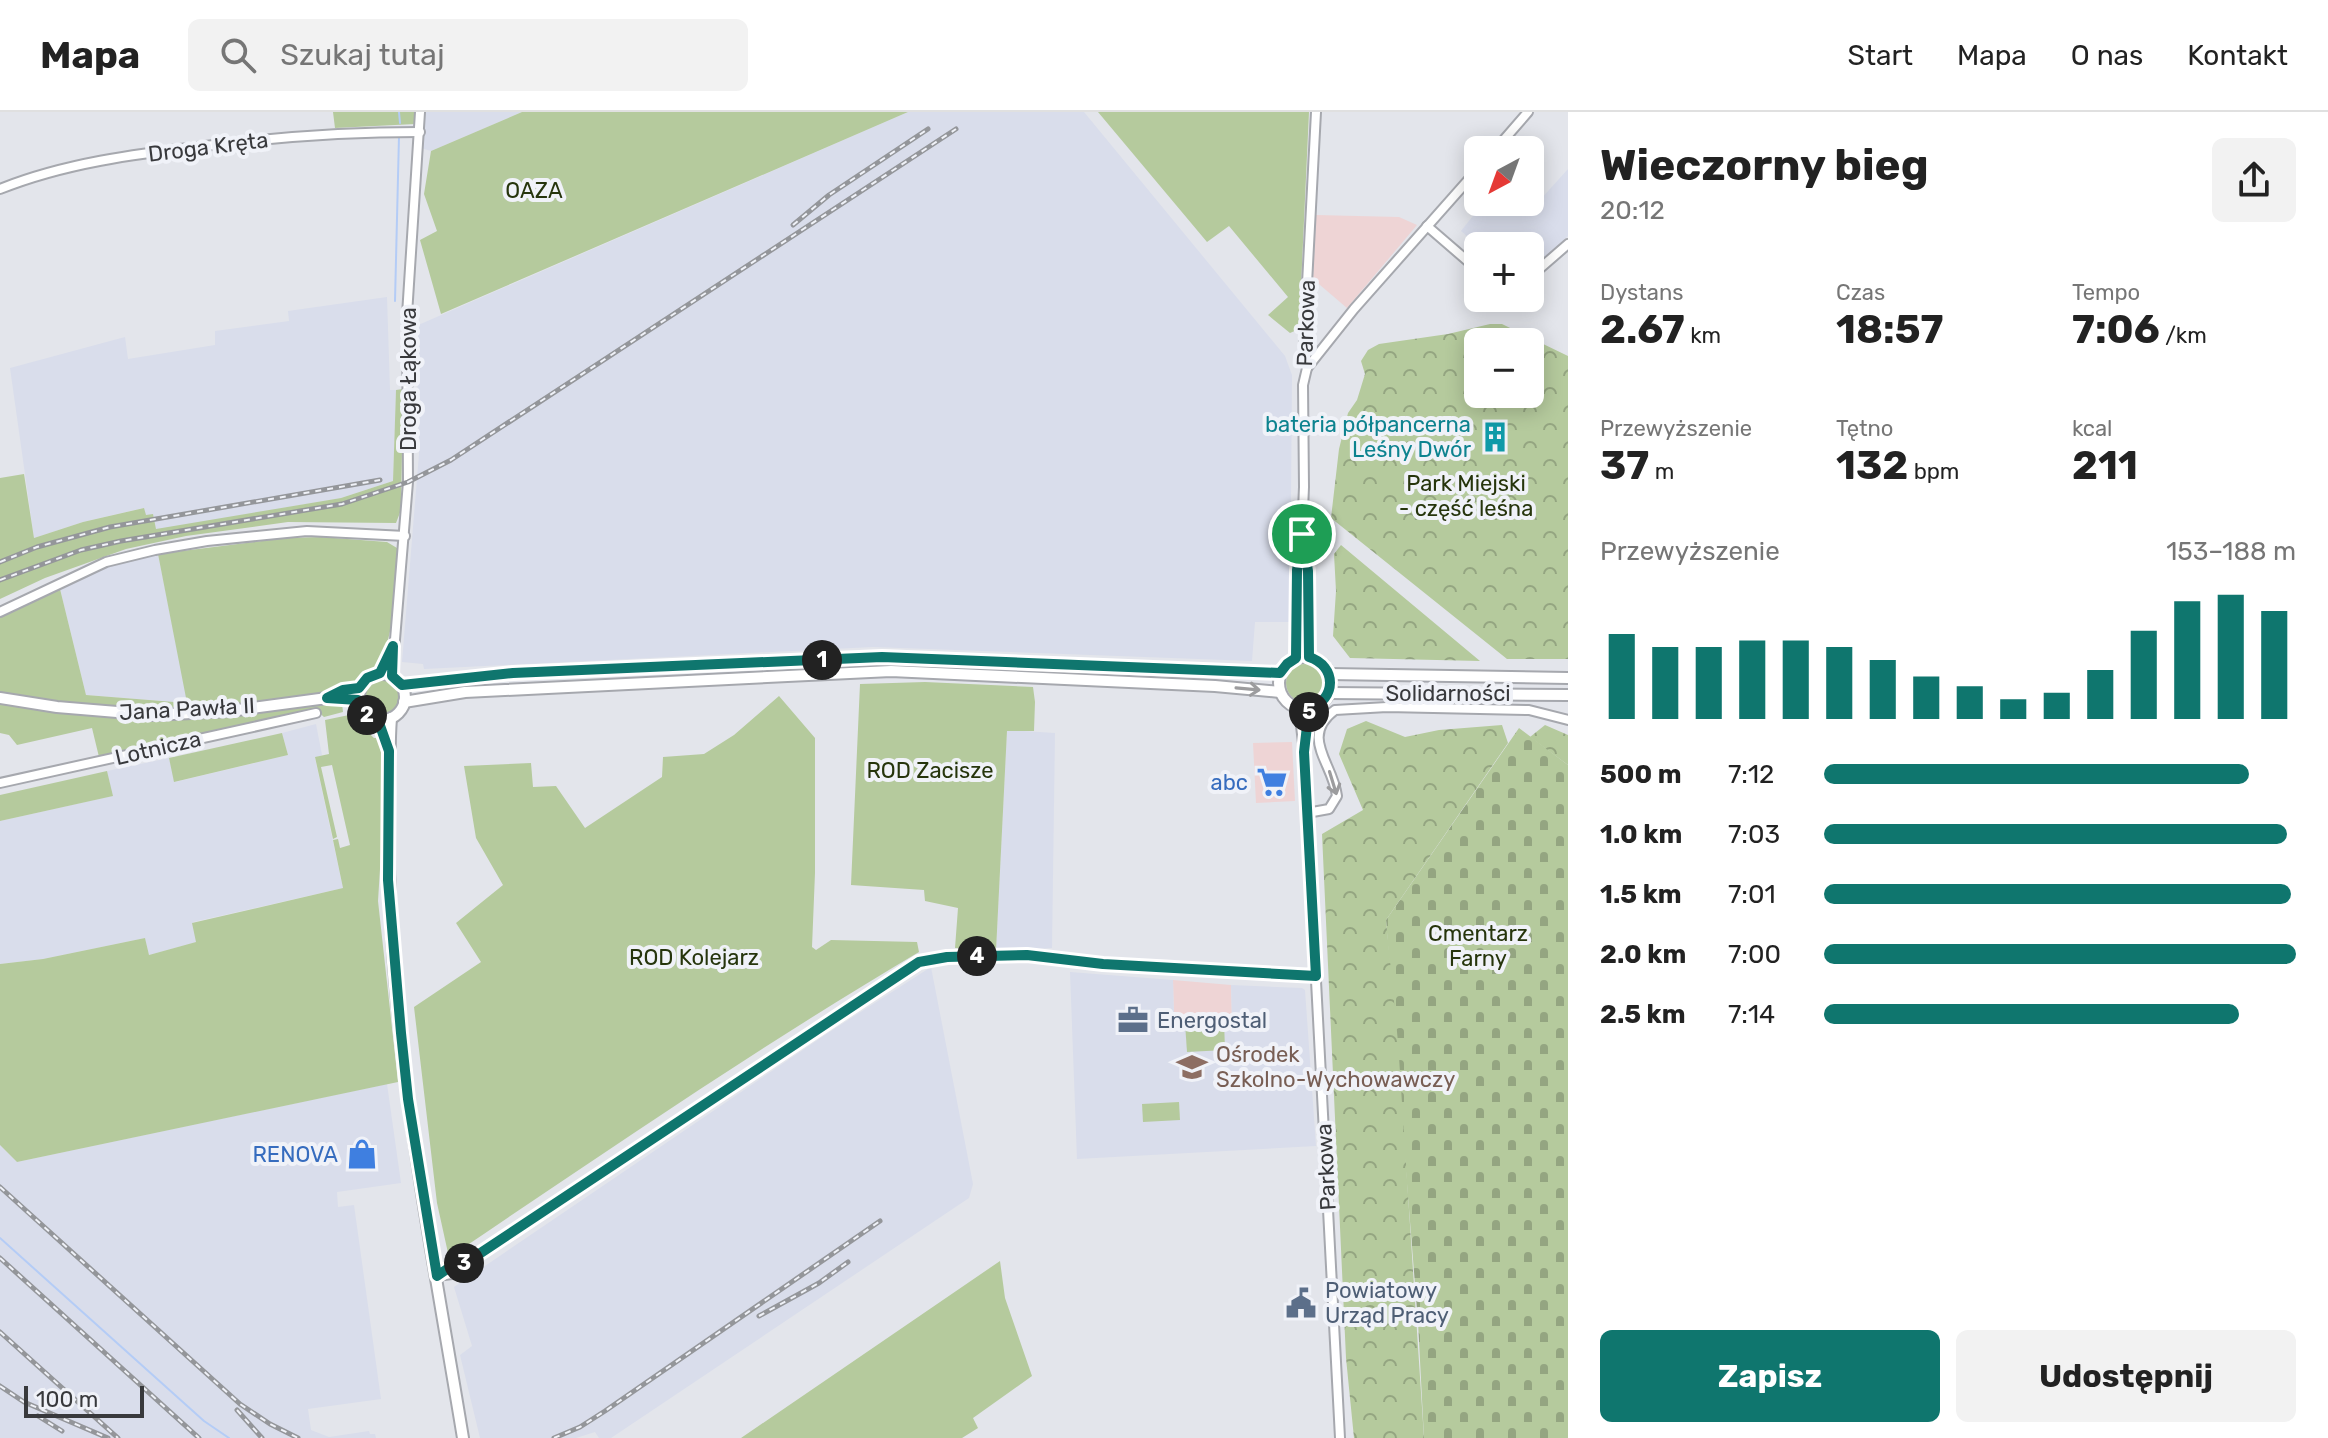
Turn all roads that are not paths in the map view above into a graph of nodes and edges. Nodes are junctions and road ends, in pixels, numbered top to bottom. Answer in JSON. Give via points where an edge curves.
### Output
{"nodes":[{"id":1,"x":420,"y":112,"type":"edge"},
{"id":2,"x":1316,"y":112,"type":"edge"},
{"id":3,"x":1528,"y":112,"type":"edge"},
{"id":4,"x":420,"y":132,"type":"junction"},
{"id":5,"x":1507,"y":136,"type":"edge"},
{"id":6,"x":1464,"y":185,"type":"edge"},
{"id":7,"x":0,"y":189,"type":"edge"},
{"id":8,"x":1427,"y":226,"type":"junction"},
{"id":9,"x":1568,"y":245,"type":"edge"},
{"id":10,"x":1464,"y":258,"type":"edge"},
{"id":11,"x":1544,"y":265,"type":"edge"},
{"id":12,"x":1307,"y":368,"type":"junction"},
{"id":13,"x":1302,"y":534,"type":"junction"},
{"id":14,"x":405,"y":536,"type":"junction"},
{"id":15,"x":0,"y":612,"type":"edge"},
{"id":16,"x":393,"y":646,"type":"junction"},
{"id":17,"x":1309,"y":657,"type":"junction"},
{"id":18,"x":1296,"y":658,"type":"junction"},
{"id":19,"x":380,"y":673,"type":"junction"},
{"id":20,"x":1280,"y":673,"type":"junction"},
{"id":21,"x":1329,"y":674,"type":"junction"},
{"id":22,"x":392,"y":676,"type":"junction"},
{"id":23,"x":1568,"y":678,"type":"edge"},
{"id":24,"x":402,"y":685,"type":"junction"},
{"id":25,"x":1280,"y":692,"type":"junction"},
{"id":26,"x":1329,"y":693,"type":"junction"},
{"id":27,"x":359,"y":694,"type":"junction"},
{"id":28,"x":1568,"y":695,"type":"edge"},
{"id":29,"x":0,"y":698,"type":"edge"},
{"id":30,"x":404,"y":702,"type":"junction"},
{"id":31,"x":1304,"y":709,"type":"junction"},
{"id":32,"x":316,"y":713,"type":"dead end"},
{"id":33,"x":391,"y":718,"type":"junction"},
{"id":34,"x":378,"y":720,"type":"junction"},
{"id":35,"x":1568,"y":720,"type":"edge"},
{"id":36,"x":389,"y":751,"type":"junction"},
{"id":37,"x":0,"y":783,"type":"edge"},
{"id":38,"x":1307,"y":813,"type":"junction"},
{"id":39,"x":1316,"y":976,"type":"junction"},
{"id":40,"x":437,"y":1276,"type":"junction"},
{"id":41,"x":463,"y":1438,"type":"edge"},
{"id":42,"x":1340,"y":1438,"type":"edge"}],
"edges":[{"from":1,"to":4,"type":"street","name":"Droga Łąkowa"},
{"from":2,"to":12,"type":"street","name":"Parkowa"},
{"from":3,"to":5,"type":"street"},
{"from":4,"to":7,"type":"street","name":"Droga Kręta","via":[[333,134],[179,149],[98,161]]},
{"from":4,"to":14,"type":"street","name":"Droga Łąkowa","via":[[407,315]]},
{"from":6,"to":8,"type":"street"},
{"from":8,"to":10,"type":"street"},
{"from":8,"to":12,"type":"street"},
{"from":9,"to":11,"type":"street"},
{"from":12,"to":13,"type":"street","name":"Parkowa"},
{"from":13,"to":17,"type":"street","name":"Parkowa"},
{"from":13,"to":18,"type":"street","name":"Parkowa"},
{"from":14,"to":15,"type":"street","via":[[307,531],[155,550],[106,562]]},
{"from":14,"to":16,"type":"street","name":"Droga Łąkowa"},
{"from":16,"to":19,"type":"street","name":"Droga Łąkowa"},
{"from":16,"to":22,"type":"street","name":"Droga Łąkowa"},
{"from":17,"to":18,"type":"main road"},
{"from":17,"to":21,"type":"main road"},
{"from":18,"to":20,"type":"main road"},
{"from":19,"to":22,"type":"main road"},
{"from":19,"to":27,"type":"main road","via":[[367,678]]},
{"from":20,"to":24,"type":"main road","via":[[882,657],[513,673]]},
{"from":20,"to":25,"type":"main road"},
{"from":21,"to":23,"type":"main road","name":"Solidarności"},
{"from":21,"to":26,"type":"main road"},
{"from":22,"to":24,"type":"main road"},
{"from":24,"to":30,"type":"main road"},
{"from":30,"to":25,"type":"main road","one_way":true,"via":[[465,692],[891,671]]},
{"from":25,"to":31,"type":"main road","via":[[1287,703]]},
{"from":26,"to":28,"type":"main road","name":"Solidarności"},
{"from":26,"to":31,"type":"main road"},
{"from":27,"to":29,"type":"main road","name":"Jana Pawła II","via":[[153,715]]},
{"from":27,"to":34,"type":"main road","via":[[367,715]]},
{"from":30,"to":33,"type":"main road"},
{"from":31,"to":38,"type":"street","name":"Parkowa"},
{"from":32,"to":37,"type":"street","name":"Lotnicza"},
{"from":33,"to":34,"type":"main road"},
{"from":33,"to":36,"type":"main road"},
{"from":34,"to":36,"type":"main road"},
{"from":35,"to":38,"type":"street","one_way":true,"via":[[1529,710],[1343,708],[1327,716],[1318,733],[1337,796],[1329,809]]},
{"from":36,"to":40,"type":"main road","via":[[392,930],[408,1099]]},
{"from":38,"to":39,"type":"street","name":"Parkowa"},
{"from":39,"to":40,"type":"street","via":[[1027,955],[919,962],[452,1274]]},
{"from":39,"to":42,"type":"street","name":"Parkowa"},
{"from":40,"to":41,"type":"main road"}]}
